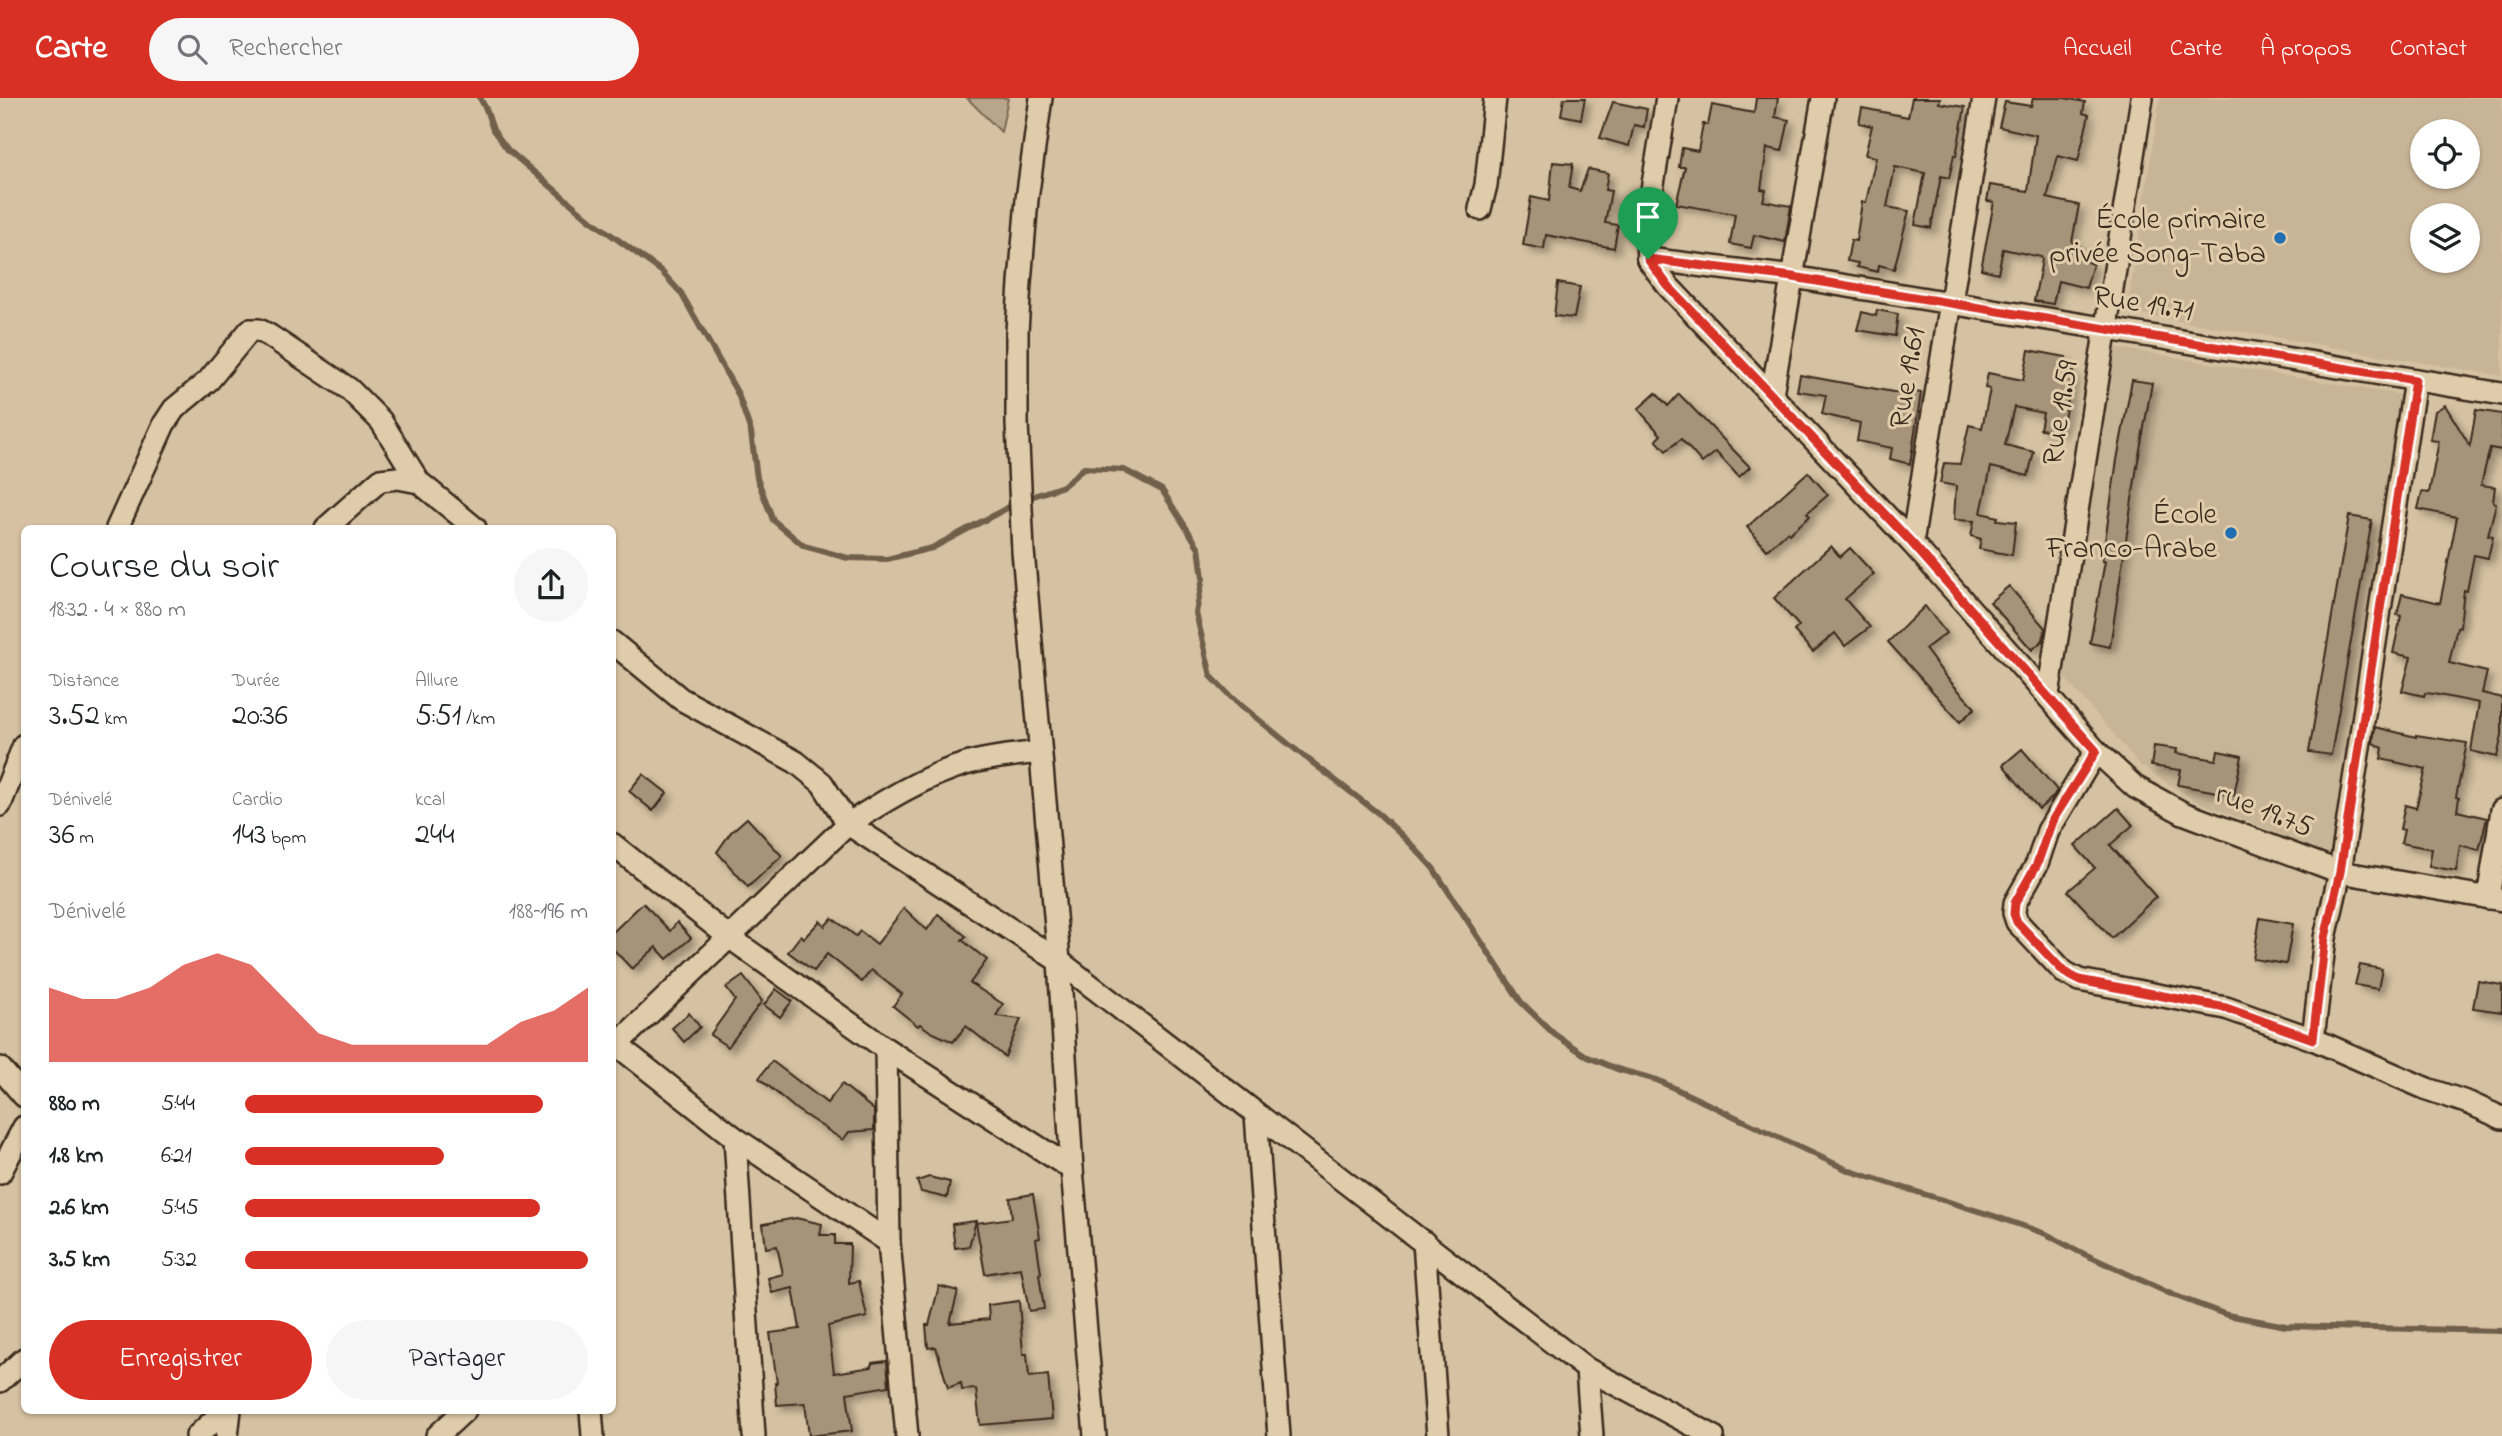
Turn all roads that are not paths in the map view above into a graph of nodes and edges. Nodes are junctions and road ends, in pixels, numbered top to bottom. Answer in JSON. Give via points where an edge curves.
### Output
{"nodes":[{"id":1,"x":1041,"y":98,"type":"edge"},
{"id":2,"x":1495,"y":98,"type":"edge"},
{"id":3,"x":1667,"y":98,"type":"edge"},
{"id":4,"x":1823,"y":98,"type":"edge"},
{"id":5,"x":1984,"y":98,"type":"edge"},
{"id":6,"x":2142,"y":98,"type":"edge"},
{"id":7,"x":1480,"y":209,"type":"dead end"},
{"id":8,"x":1648,"y":259,"type":"junction"},
{"id":9,"x":1793,"y":277,"type":"junction"},
{"id":10,"x":1951,"y":303,"type":"junction"},
{"id":11,"x":2105,"y":328,"type":"junction"},
{"id":12,"x":2415,"y":380,"type":"junction"},
{"id":13,"x":1772,"y":394,"type":"junction"},
{"id":14,"x":2502,"y":394,"type":"edge"},
{"id":15,"x":419,"y":482,"type":"junction"},
{"id":16,"x":118,"y":525,"type":"edge"},
{"id":17,"x":329,"y":525,"type":"edge"},
{"id":18,"x":471,"y":525,"type":"edge"},
{"id":19,"x":1912,"y":543,"type":"junction"},
{"id":20,"x":616,"y":645,"type":"edge"},
{"id":21,"x":2048,"y":695,"type":"junction"},
{"id":22,"x":2096,"y":751,"type":"junction"},
{"id":23,"x":21,"y":752,"type":"edge"},
{"id":24,"x":1040,"y":752,"type":"junction"},
{"id":25,"x":0,"y":804,"type":"edge"},
{"id":26,"x":2502,"y":810,"type":"edge"},
{"id":27,"x":848,"y":824,"type":"junction"},
{"id":28,"x":616,"y":847,"type":"edge"},
{"id":29,"x":2340,"y":872,"type":"junction"},
{"id":30,"x":2495,"y":899,"type":"edge"},
{"id":31,"x":729,"y":937,"type":"junction"},
{"id":32,"x":1059,"y":961,"type":"junction"},
{"id":33,"x":2313,"y":1039,"type":"junction"},
{"id":34,"x":616,"y":1046,"type":"edge"},
{"id":35,"x":616,"y":1048,"type":"edge"},
{"id":36,"x":886,"y":1049,"type":"junction"},
{"id":37,"x":0,"y":1068,"type":"edge"},
{"id":38,"x":21,"y":1092,"type":"edge"},
{"id":39,"x":1256,"y":1114,"type":"junction"},
{"id":40,"x":2502,"y":1118,"type":"edge"},
{"id":41,"x":21,"y":1133,"type":"edge"},
{"id":42,"x":735,"y":1138,"type":"junction"},
{"id":43,"x":1072,"y":1169,"type":"junction"},
{"id":44,"x":0,"y":1173,"type":"edge"},
{"id":45,"x":889,"y":1242,"type":"junction"},
{"id":46,"x":1424,"y":1242,"type":"junction"},
{"id":47,"x":21,"y":1362,"type":"edge"},
{"id":48,"x":1587,"y":1369,"type":"junction"},
{"id":49,"x":0,"y":1381,"type":"edge"},
{"id":50,"x":223,"y":1414,"type":"edge"},
{"id":51,"x":228,"y":1414,"type":"edge"},
{"id":52,"x":461,"y":1414,"type":"edge"},
{"id":53,"x":591,"y":1414,"type":"edge"},
{"id":54,"x":197,"y":1436,"type":"edge"},
{"id":55,"x":227,"y":1436,"type":"edge"},
{"id":56,"x":437,"y":1436,"type":"edge"},
{"id":57,"x":593,"y":1436,"type":"edge"},
{"id":58,"x":754,"y":1436,"type":"edge"},
{"id":59,"x":907,"y":1436,"type":"edge"},
{"id":60,"x":1095,"y":1436,"type":"edge"},
{"id":61,"x":1279,"y":1436,"type":"edge"},
{"id":62,"x":1437,"y":1436,"type":"edge"},
{"id":63,"x":1592,"y":1436,"type":"edge"},
{"id":64,"x":1713,"y":1436,"type":"edge"}],
"edges":[{"from":1,"to":24,"type":"street","via":[[1027,199],[1017,332],[1023,551]]},
{"from":2,"to":7,"type":"street"},
{"from":3,"to":8,"type":"street","via":[[1646,227]]},
{"from":4,"to":9,"type":"street"},
{"from":5,"to":10,"type":"street","name":"Rue 19.61"},
{"from":6,"to":11,"type":"street","name":"Rue 19.59"},
{"from":8,"to":9,"type":"street","name":"Rue 19.71"},
{"from":8,"to":13,"type":"street","name":"rue 19.75","via":[[1668,286]]},
{"from":9,"to":10,"type":"street","name":"Rue 19.71"},
{"from":9,"to":13,"type":"street"},
{"from":10,"to":11,"type":"street","name":"Rue 19.71"},
{"from":10,"to":19,"type":"street","name":"Rue 19.61"},
{"from":11,"to":12,"type":"street","name":"Rue 19.71"},
{"from":11,"to":21,"type":"street","name":"Rue 19.59"},
{"from":12,"to":14,"type":"street","name":"Rue 19.71"},
{"from":12,"to":29,"type":"street"},
{"from":13,"to":19,"type":"street","name":"rue 19.75"},
{"from":15,"to":16,"type":"street","via":[[381,421],[349,389],[270,335],[250,330],[209,380],[164,424]]},
{"from":15,"to":17,"type":"street","via":[[380,480]]},
{"from":15,"to":18,"type":"street"},
{"from":19,"to":21,"type":"street","name":"rue 19.75"},
{"from":20,"to":27,"type":"street","via":[[681,699],[796,762],[822,783]]},
{"from":21,"to":22,"type":"street","name":"rue 19.75"},
{"from":22,"to":29,"type":"street","name":"rue 19.75","via":[[2135,787],[2183,813]]},
{"from":22,"to":33,"type":"street","via":[[2052,821],[2037,864],[2015,903],[2017,922],[2064,972],[2079,980],[2226,1008]]},
{"from":23,"to":25,"type":"street"},
{"from":24,"to":27,"type":"street","via":[[970,763],[937,774]]},
{"from":24,"to":32,"type":"street"},
{"from":26,"to":30,"type":"street"},
{"from":27,"to":31,"type":"street"},
{"from":27,"to":32,"type":"street"},
{"from":28,"to":31,"type":"street"},
{"from":29,"to":30,"type":"street","name":"rue 19.75"},
{"from":29,"to":33,"type":"street","via":[[2325,938]]},
{"from":31,"to":34,"type":"street"},
{"from":31,"to":36,"type":"street"},
{"from":32,"to":39,"type":"street"},
{"from":32,"to":43,"type":"street"},
{"from":33,"to":40,"type":"street"},
{"from":35,"to":42,"type":"street"},
{"from":36,"to":43,"type":"street"},
{"from":36,"to":45,"type":"street"},
{"from":37,"to":38,"type":"street"},
{"from":39,"to":46,"type":"street"},
{"from":39,"to":61,"type":"street"},
{"from":41,"to":44,"type":"street"},
{"from":42,"to":45,"type":"street"},
{"from":42,"to":58,"type":"street"},
{"from":43,"to":60,"type":"street"},
{"from":45,"to":59,"type":"street"},
{"from":46,"to":48,"type":"street"},
{"from":46,"to":62,"type":"street"},
{"from":47,"to":49,"type":"street"},
{"from":48,"to":63,"type":"street"},
{"from":48,"to":64,"type":"street"},
{"from":50,"to":54,"type":"street"},
{"from":51,"to":55,"type":"street"},
{"from":52,"to":56,"type":"street"},
{"from":53,"to":57,"type":"street"}]}
